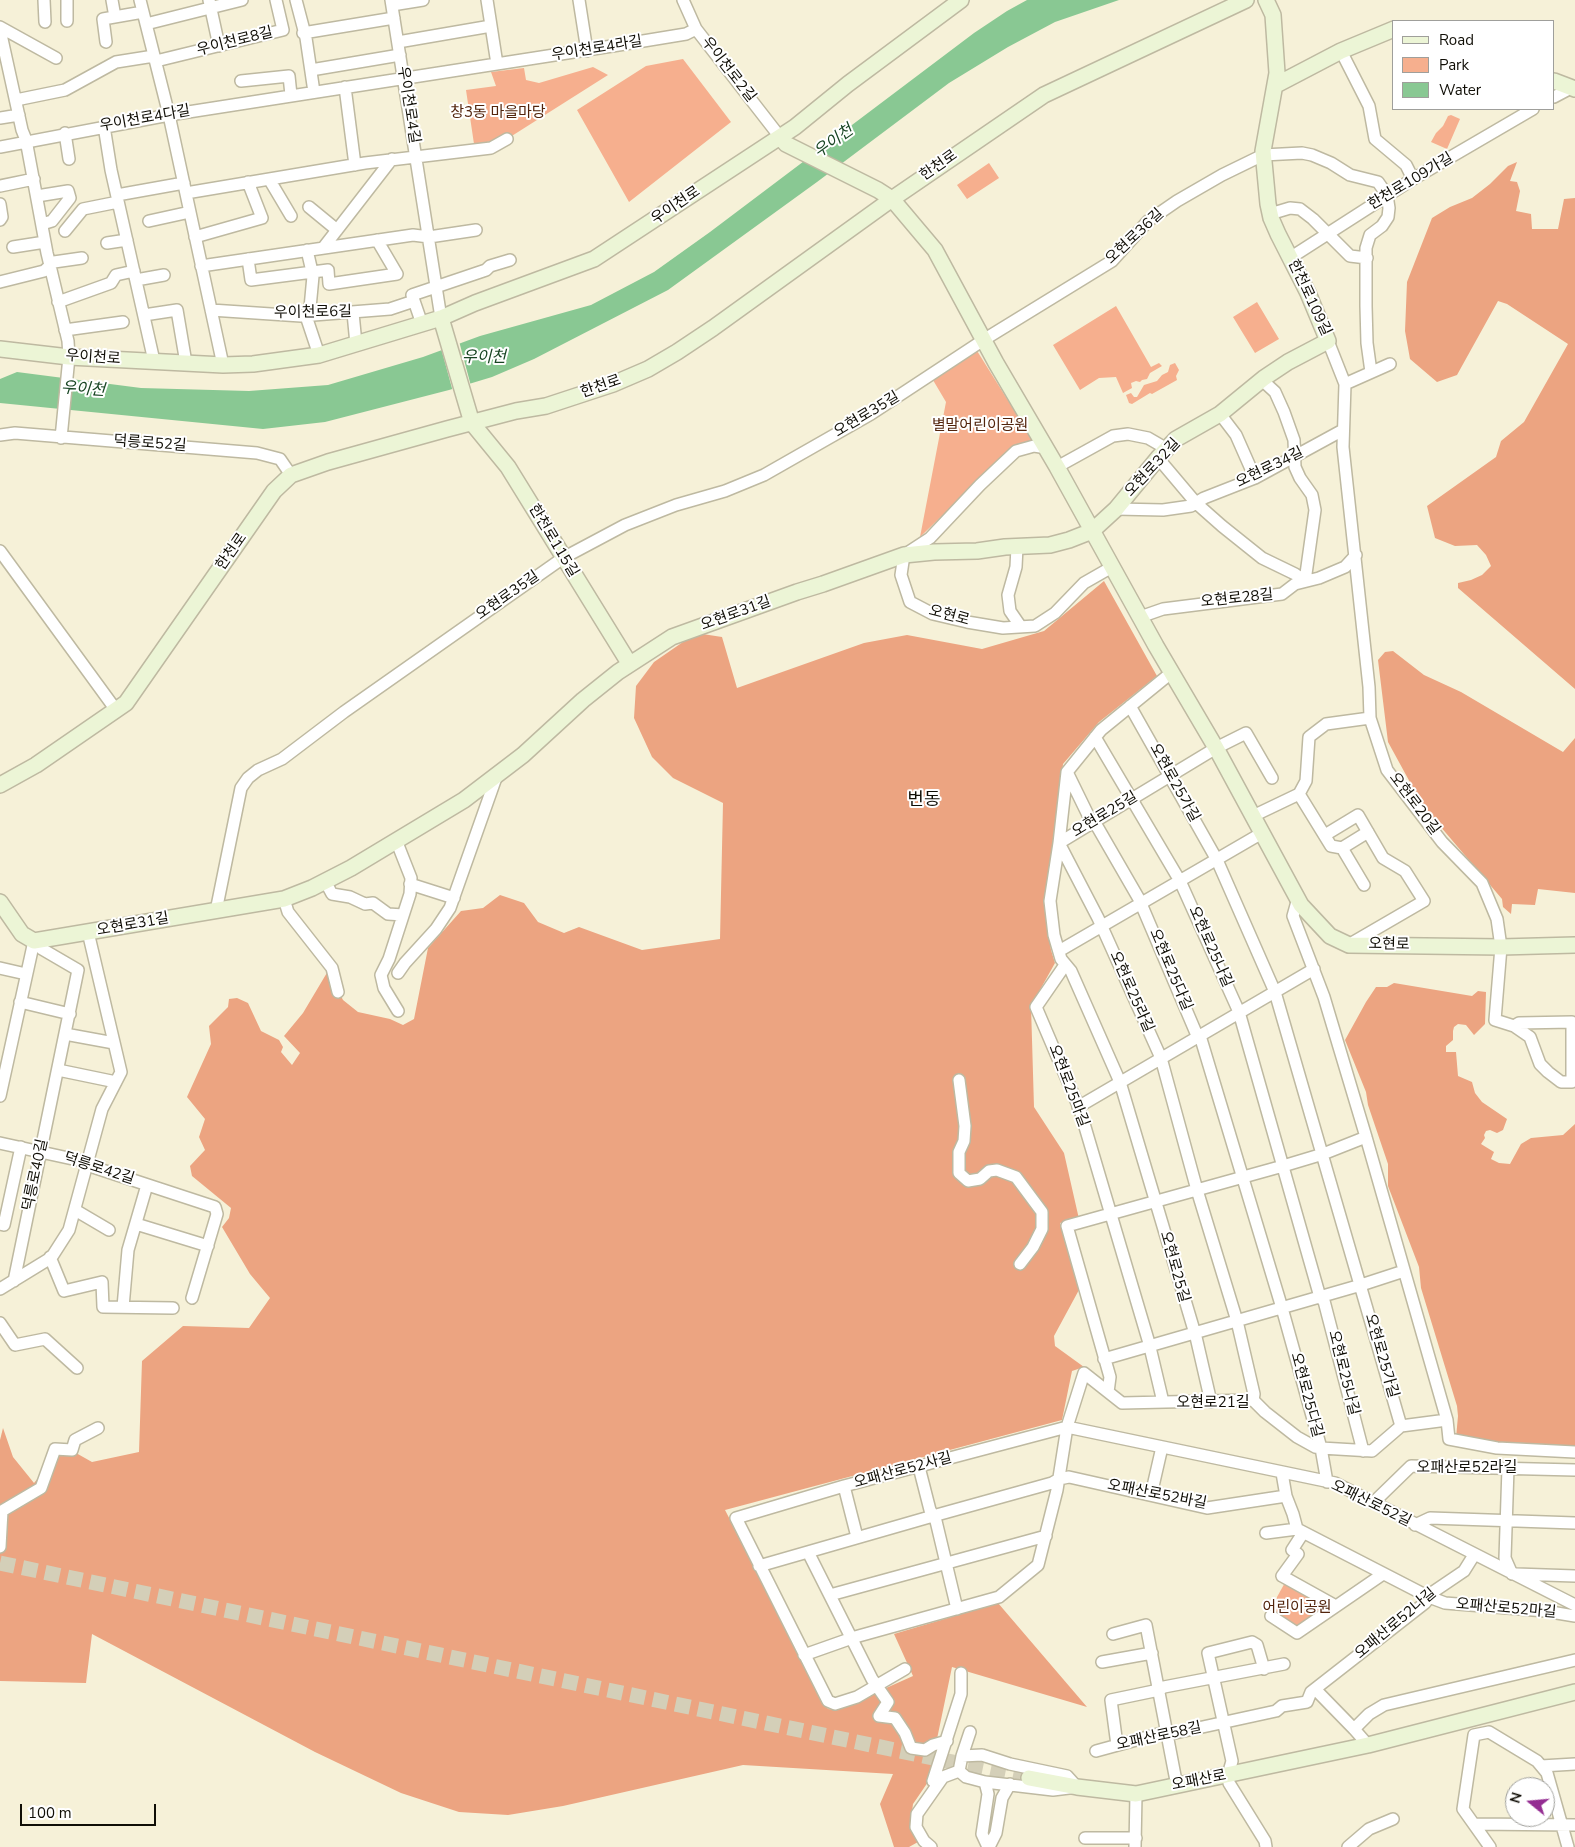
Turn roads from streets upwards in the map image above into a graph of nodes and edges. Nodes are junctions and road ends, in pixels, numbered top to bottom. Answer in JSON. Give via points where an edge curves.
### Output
{"nodes":[{"id":1,"x":44,"y":0,"type":"edge"},
{"id":2,"x":67,"y":0,"type":"edge"},
{"id":3,"x":112,"y":0,"type":"edge"},
{"id":4,"x":140,"y":0,"type":"edge"},
{"id":5,"x":242,"y":0,"type":"edge"},
{"id":6,"x":276,"y":0,"type":"edge"},
{"id":7,"x":296,"y":0,"type":"edge"},
{"id":8,"x":423,"y":0,"type":"edge"},
{"id":9,"x":486,"y":0,"type":"edge"},
{"id":10,"x":579,"y":0,"type":"edge"},
{"id":11,"x":683,"y":0,"type":"edge"},
{"id":12,"x":961,"y":0,"type":"edge"},
{"id":13,"x":1246,"y":0,"type":"edge"},
{"id":14,"x":1266,"y":0,"type":"edge"},
{"id":15,"x":391,"y":3,"type":"edge"},
{"id":16,"x":209,"y":4,"type":"edge"},
{"id":17,"x":143,"y":12,"type":"junction"},
{"id":18,"x":115,"y":17,"type":"junction"},
{"id":19,"x":394,"y":18,"type":"junction"},
{"id":20,"x":67,"y":20,"type":"dead end"},
{"id":21,"x":44,"y":22,"type":"dead end"},
{"id":22,"x":146,"y":24,"type":"junction"},
{"id":23,"x":491,"y":26,"type":"junction"},
{"id":24,"x":0,"y":29,"type":"edge"},
{"id":25,"x":696,"y":29,"type":"junction"},
{"id":26,"x":1392,"y":30,"type":"edge"},
{"id":27,"x":304,"y":33,"type":"junction"},
{"id":28,"x":106,"y":42,"type":"dead end"},
{"id":29,"x":398,"y":42,"type":"junction"},
{"id":30,"x":2,"y":45,"type":"edge"},
{"id":31,"x":219,"y":46,"type":"junction"},
{"id":32,"x":587,"y":50,"type":"junction"},
{"id":33,"x":1341,"y":51,"type":"junction"},
{"id":34,"x":400,"y":55,"type":"junction"},
{"id":35,"x":56,"y":58,"type":"dead end"},
{"id":36,"x":155,"y":59,"type":"junction"},
{"id":37,"x":497,"y":64,"type":"junction"},
{"id":38,"x":310,"y":70,"type":"junction"},
{"id":39,"x":403,"y":77,"type":"junction"},
{"id":40,"x":241,"y":81,"type":"dead end"},
{"id":41,"x":1555,"y":81,"type":"edge"},
{"id":42,"x":1276,"y":85,"type":"junction"},
{"id":43,"x":345,"y":87,"type":"junction"},
{"id":44,"x":1573,"y":88,"type":"edge"},
{"id":45,"x":314,"y":92,"type":"junction"},
{"id":46,"x":291,"y":95,"type":"junction"},
{"id":47,"x":1555,"y":96,"type":"edge"},
{"id":48,"x":16,"y":100,"type":"junction"},
{"id":49,"x":1531,"y":110,"type":"edge"},
{"id":50,"x":170,"y":114,"type":"junction"},
{"id":51,"x":19,"y":115,"type":"junction"},
{"id":52,"x":0,"y":118,"type":"edge"},
{"id":53,"x":104,"y":126,"type":"junction"},
{"id":54,"x":65,"y":133,"type":"junction"},
{"id":55,"x":780,"y":137,"type":"junction"},
{"id":56,"x":507,"y":139,"type":"dead end"},
{"id":57,"x":26,"y":140,"type":"junction"},
{"id":58,"x":0,"y":146,"type":"edge"},
{"id":59,"x":1263,"y":155,"type":"junction"},
{"id":60,"x":416,"y":156,"type":"junction"},
{"id":61,"x":69,"y":159,"type":"dead end"},
{"id":62,"x":392,"y":160,"type":"junction"},
{"id":63,"x":355,"y":165,"type":"junction"},
{"id":64,"x":34,"y":179,"type":"junction"},
{"id":65,"x":269,"y":179,"type":"junction"},
{"id":66,"x":1413,"y":179,"type":"junction"},
{"id":67,"x":248,"y":182,"type":"junction"},
{"id":68,"x":0,"y":186,"type":"edge"},
{"id":69,"x":185,"y":188,"type":"junction"},
{"id":70,"x":1387,"y":195,"type":"junction"},
{"id":71,"x":37,"y":196,"type":"junction"},
{"id":72,"x":117,"y":198,"type":"junction"},
{"id":73,"x":892,"y":199,"type":"junction"},
{"id":74,"x":0,"y":204,"type":"edge"},
{"id":75,"x":309,"y":207,"type":"dead end"},
{"id":76,"x":190,"y":212,"type":"junction"},
{"id":77,"x":1270,"y":214,"type":"junction"},
{"id":78,"x":291,"y":216,"type":"dead end"},
{"id":79,"x":0,"y":220,"type":"edge"},
{"id":80,"x":149,"y":221,"type":"dead end"},
{"id":81,"x":42,"y":224,"type":"junction"},
{"id":82,"x":337,"y":230,"type":"junction"},
{"id":83,"x":476,"y":230,"type":"dead end"},
{"id":84,"x":65,"y":231,"type":"dead end"},
{"id":85,"x":1327,"y":234,"type":"junction"},
{"id":86,"x":195,"y":237,"type":"junction"},
{"id":87,"x":428,"y":237,"type":"junction"},
{"id":88,"x":127,"y":240,"type":"junction"},
{"id":89,"x":377,"y":240,"type":"junction"},
{"id":90,"x":45,"y":242,"type":"junction"},
{"id":91,"x":107,"y":243,"type":"dead end"},
{"id":92,"x":13,"y":247,"type":"dead end"},
{"id":93,"x":323,"y":248,"type":"junction"},
{"id":94,"x":307,"y":250,"type":"junction"},
{"id":95,"x":82,"y":258,"type":"dead end"},
{"id":96,"x":1290,"y":258,"type":"junction"},
{"id":97,"x":1367,"y":258,"type":"junction"},
{"id":98,"x":248,"y":259,"type":"junction"},
{"id":99,"x":510,"y":260,"type":"dead end"},
{"id":100,"x":50,"y":266,"type":"junction"},
{"id":101,"x":201,"y":266,"type":"junction"},
{"id":102,"x":312,"y":272,"type":"junction"},
{"id":103,"x":164,"y":275,"type":"dead end"},
{"id":104,"x":135,"y":276,"type":"junction"},
{"id":105,"x":0,"y":282,"type":"edge"},
{"id":106,"x":436,"y":286,"type":"junction"},
{"id":107,"x":413,"y":298,"type":"junction"},
{"id":108,"x":58,"y":302,"type":"junction"},
{"id":109,"x":211,"y":310,"type":"junction"},
{"id":110,"x":353,"y":313,"type":"junction"},
{"id":111,"x":144,"y":315,"type":"junction"},
{"id":112,"x":306,"y":316,"type":"junction"},
{"id":113,"x":442,"y":318,"type":"junction"},
{"id":114,"x":123,"y":322,"type":"dead end"},
{"id":115,"x":422,"y":324,"type":"junction"},
{"id":116,"x":65,"y":330,"type":"junction"},
{"id":117,"x":985,"y":339,"type":"junction"},
{"id":118,"x":1328,"y":341,"type":"junction"},
{"id":119,"x":356,"y":344,"type":"junction"},
{"id":120,"x":0,"y":349,"type":"edge"},
{"id":121,"x":319,"y":355,"type":"junction"},
{"id":122,"x":68,"y":356,"type":"junction"},
{"id":123,"x":154,"y":361,"type":"junction"},
{"id":124,"x":186,"y":363,"type":"junction"},
{"id":125,"x":1390,"y":364,"type":"dead end"},
{"id":126,"x":223,"y":365,"type":"junction"},
{"id":127,"x":1371,"y":372,"type":"junction"},
{"id":128,"x":1262,"y":380,"type":"junction"},
{"id":129,"x":1345,"y":384,"type":"junction"},
{"id":130,"x":1220,"y":414,"type":"junction"},
{"id":131,"x":472,"y":423,"type":"junction"},
{"id":132,"x":1343,"y":430,"type":"junction"},
{"id":133,"x":0,"y":435,"type":"edge"},
{"id":134,"x":61,"y":438,"type":"junction"},
{"id":135,"x":1047,"y":448,"type":"junction"},
{"id":136,"x":1162,"y":454,"type":"junction"},
{"id":137,"x":1294,"y":457,"type":"junction"},
{"id":138,"x":1058,"y":467,"type":"junction"},
{"id":139,"x":291,"y":475,"type":"junction"},
{"id":140,"x":1255,"y":478,"type":"junction"},
{"id":141,"x":1196,"y":503,"type":"junction"},
{"id":142,"x":1116,"y":509,"type":"junction"},
{"id":143,"x":1092,"y":531,"type":"junction"},
{"id":144,"x":1017,"y":547,"type":"junction"},
{"id":145,"x":0,"y":551,"type":"edge"},
{"id":146,"x":904,"y":555,"type":"junction"},
{"id":147,"x":1356,"y":556,"type":"junction"},
{"id":148,"x":563,"y":558,"type":"junction"},
{"id":149,"x":1112,"y":567,"type":"junction"},
{"id":150,"x":1305,"y":581,"type":"junction"},
{"id":151,"x":1140,"y":617,"type":"junction"},
{"id":152,"x":1021,"y":627,"type":"junction"},
{"id":153,"x":629,"y":663,"type":"junction"},
{"id":154,"x":1171,"y":673,"type":"junction"},
{"id":155,"x":1130,"y":706,"type":"junction"},
{"id":156,"x":116,"y":710,"type":"junction"},
{"id":157,"x":1370,"y":718,"type":"junction"},
{"id":158,"x":1095,"y":737,"type":"junction"},
{"id":159,"x":1216,"y":748,"type":"junction"},
{"id":160,"x":1067,"y":772,"type":"junction"},
{"id":161,"x":497,"y":775,"type":"junction"},
{"id":162,"x":1170,"y":776,"type":"junction"},
{"id":163,"x":1272,"y":778,"type":"dead end"},
{"id":164,"x":0,"y":785,"type":"edge"},
{"id":165,"x":1299,"y":794,"type":"junction"},
{"id":166,"x":1132,"y":798,"type":"junction"},
{"id":167,"x":1252,"y":816,"type":"junction"},
{"id":168,"x":1093,"y":822,"type":"junction"},
{"id":169,"x":1368,"y":832,"type":"junction"},
{"id":170,"x":1262,"y":833,"type":"junction"},
{"id":171,"x":1325,"y":835,"type":"junction"},
{"id":172,"x":396,"y":840,"type":"junction"},
{"id":173,"x":1059,"y":843,"type":"junction"},
{"id":174,"x":1342,"y":848,"type":"junction"},
{"id":175,"x":1217,"y":860,"type":"junction"},
{"id":176,"x":325,"y":881,"type":"junction"},
{"id":177,"x":1180,"y":881,"type":"junction"},
{"id":178,"x":410,"y":884,"type":"junction"},
{"id":179,"x":1364,"y":886,"type":"dead end"},
{"id":180,"x":454,"y":898,"type":"junction"},
{"id":181,"x":1298,"y":898,"type":"junction"},
{"id":182,"x":284,"y":899,"type":"junction"},
{"id":183,"x":0,"y":902,"type":"edge"},
{"id":184,"x":1141,"y":904,"type":"junction"},
{"id":185,"x":216,"y":911,"type":"junction"},
{"id":186,"x":403,"y":915,"type":"junction"},
{"id":187,"x":1102,"y":927,"type":"junction"},
{"id":188,"x":88,"y":932,"type":"junction"},
{"id":189,"x":34,"y":941,"type":"junction"},
{"id":190,"x":1349,"y":945,"type":"junction"},
{"id":191,"x":1575,"y":945,"type":"edge"},
{"id":192,"x":1501,"y":947,"type":"junction"},
{"id":193,"x":1059,"y":951,"type":"junction"},
{"id":194,"x":1065,"y":965,"type":"junction"},
{"id":195,"x":0,"y":968,"type":"edge"},
{"id":196,"x":1314,"y":969,"type":"junction"},
{"id":197,"x":398,"y":973,"type":"dead end"},
{"id":198,"x":26,"y":974,"type":"junction"},
{"id":199,"x":338,"y":992,"type":"dead end"},
{"id":200,"x":1275,"y":992,"type":"junction"},
{"id":201,"x":20,"y":1002,"type":"junction"},
{"id":202,"x":398,"y":1011,"type":"dead end"},
{"id":203,"x":1239,"y":1012,"type":"junction"},
{"id":204,"x":70,"y":1014,"type":"junction"},
{"id":205,"x":1514,"y":1026,"type":"junction"},
{"id":206,"x":65,"y":1034,"type":"junction"},
{"id":207,"x":1198,"y":1036,"type":"junction"},
{"id":208,"x":6,"y":1041,"type":"edge"},
{"id":209,"x":114,"y":1043,"type":"junction"},
{"id":210,"x":1161,"y":1058,"type":"junction"},
{"id":211,"x":58,"y":1070,"type":"junction"},
{"id":212,"x":959,"y":1080,"type":"dead end"},
{"id":213,"x":116,"y":1082,"type":"junction"},
{"id":214,"x":1120,"y":1082,"type":"junction"},
{"id":215,"x":0,"y":1096,"type":"edge"},
{"id":216,"x":1078,"y":1106,"type":"junction"},
{"id":217,"x":1366,"y":1137,"type":"junction"},
{"id":218,"x":0,"y":1143,"type":"edge"},
{"id":219,"x":21,"y":1147,"type":"junction"},
{"id":220,"x":41,"y":1151,"type":"junction"},
{"id":221,"x":1323,"y":1154,"type":"junction"},
{"id":222,"x":87,"y":1164,"type":"junction"},
{"id":223,"x":1283,"y":1166,"type":"junction"},
{"id":224,"x":1244,"y":1177,"type":"junction"},
{"id":225,"x":147,"y":1185,"type":"junction"},
{"id":226,"x":1197,"y":1190,"type":"junction"},
{"id":227,"x":1155,"y":1202,"type":"junction"},
{"id":228,"x":75,"y":1210,"type":"junction"},
{"id":229,"x":1110,"y":1214,"type":"junction"},
{"id":230,"x":2,"y":1224,"type":"edge"},
{"id":231,"x":136,"y":1224,"type":"junction"},
{"id":232,"x":110,"y":1230,"type":"dead end"},
{"id":233,"x":208,"y":1246,"type":"junction"},
{"id":234,"x":50,"y":1257,"type":"junction"},
{"id":235,"x":1020,"y":1264,"type":"dead end"},
{"id":236,"x":1404,"y":1271,"type":"junction"},
{"id":237,"x":14,"y":1281,"type":"junction"},
{"id":238,"x":1361,"y":1285,"type":"junction"},
{"id":239,"x":0,"y":1289,"type":"edge"},
{"id":240,"x":1320,"y":1296,"type":"junction"},
{"id":241,"x":192,"y":1298,"type":"dead end"},
{"id":242,"x":123,"y":1307,"type":"junction"},
{"id":243,"x":173,"y":1308,"type":"dead end"},
{"id":244,"x":1282,"y":1308,"type":"junction"},
{"id":245,"x":1237,"y":1321,"type":"junction"},
{"id":246,"x":0,"y":1323,"type":"edge"},
{"id":247,"x":1194,"y":1333,"type":"junction"},
{"id":248,"x":1150,"y":1346,"type":"junction"},
{"id":249,"x":1104,"y":1359,"type":"junction"},
{"id":250,"x":78,"y":1368,"type":"dead end"},
{"id":251,"x":1108,"y":1392,"type":"junction"},
{"id":252,"x":1253,"y":1400,"type":"junction"},
{"id":253,"x":1163,"y":1402,"type":"junction"},
{"id":254,"x":1212,"y":1402,"type":"junction"},
{"id":255,"x":1447,"y":1420,"type":"junction"},
{"id":256,"x":1402,"y":1426,"type":"junction"},
{"id":257,"x":98,"y":1428,"type":"dead end"},
{"id":258,"x":1067,"y":1428,"type":"junction"},
{"id":259,"x":1162,"y":1448,"type":"junction"},
{"id":260,"x":1321,"y":1448,"type":"junction"},
{"id":261,"x":1363,"y":1451,"type":"junction"},
{"id":262,"x":1575,"y":1452,"type":"edge"},
{"id":263,"x":919,"y":1467,"type":"junction"},
{"id":264,"x":1508,"y":1468,"type":"junction"},
{"id":265,"x":1575,"y":1470,"type":"edge"},
{"id":266,"x":1282,"y":1473,"type":"junction"},
{"id":267,"x":1058,"y":1479,"type":"junction"},
{"id":268,"x":1327,"y":1482,"type":"junction"},
{"id":269,"x":844,"y":1486,"type":"junction"},
{"id":270,"x":1151,"y":1495,"type":"junction"},
{"id":271,"x":1286,"y":1496,"type":"junction"},
{"id":272,"x":1373,"y":1503,"type":"junction"},
{"id":273,"x":933,"y":1516,"type":"junction"},
{"id":274,"x":1507,"y":1520,"type":"junction"},
{"id":275,"x":1575,"y":1522,"type":"edge"},
{"id":276,"x":1416,"y":1525,"type":"junction"},
{"id":277,"x":1300,"y":1531,"type":"junction"},
{"id":278,"x":1266,"y":1533,"type":"dead end"},
{"id":279,"x":1046,"y":1536,"type":"junction"},
{"id":280,"x":856,"y":1537,"type":"junction"},
{"id":281,"x":0,"y":1547,"type":"edge"},
{"id":282,"x":808,"y":1552,"type":"junction"},
{"id":283,"x":1474,"y":1555,"type":"junction"},
{"id":284,"x":946,"y":1564,"type":"junction"},
{"id":285,"x":759,"y":1566,"type":"junction"},
{"id":286,"x":1383,"y":1574,"type":"junction"},
{"id":287,"x":1512,"y":1574,"type":"junction"},
{"id":288,"x":1575,"y":1576,"type":"edge"},
{"id":289,"x":830,"y":1595,"type":"junction"},
{"id":290,"x":1429,"y":1597,"type":"junction"},
{"id":291,"x":1575,"y":1605,"type":"edge"},
{"id":292,"x":1336,"y":1606,"type":"junction"},
{"id":293,"x":957,"y":1608,"type":"junction"},
{"id":294,"x":1271,"y":1616,"type":"dead end"},
{"id":295,"x":1575,"y":1616,"type":"edge"},
{"id":296,"x":1113,"y":1634,"type":"dead end"},
{"id":297,"x":851,"y":1638,"type":"junction"},
{"id":298,"x":1152,"y":1653,"type":"junction"},
{"id":299,"x":804,"y":1655,"type":"junction"},
{"id":300,"x":1575,"y":1660,"type":"edge"},
{"id":301,"x":1102,"y":1662,"type":"dead end"},
{"id":302,"x":1284,"y":1664,"type":"dead end"},
{"id":303,"x":905,"y":1669,"type":"dead end"},
{"id":304,"x":1264,"y":1669,"type":"junction"},
{"id":305,"x":961,"y":1673,"type":"dead end"},
{"id":306,"x":1213,"y":1678,"type":"junction"},
{"id":307,"x":878,"y":1686,"type":"junction"},
{"id":308,"x":1315,"y":1689,"type":"junction"},
{"id":309,"x":1159,"y":1690,"type":"junction"},
{"id":310,"x":1575,"y":1692,"type":"edge"},
{"id":311,"x":1223,"y":1723,"type":"junction"},
{"id":312,"x":1354,"y":1729,"type":"junction"},
{"id":313,"x":970,"y":1732,"type":"dead end"},
{"id":314,"x":1167,"y":1733,"type":"junction"},
{"id":315,"x":947,"y":1741,"type":"junction"},
{"id":316,"x":1117,"y":1745,"type":"junction"},
{"id":317,"x":1368,"y":1745,"type":"junction"},
{"id":318,"x":1096,"y":1751,"type":"dead end"},
{"id":319,"x":962,"y":1756,"type":"junction"},
{"id":320,"x":1575,"y":1764,"type":"edge"},
{"id":321,"x":1541,"y":1766,"type":"junction"},
{"id":322,"x":959,"y":1771,"type":"junction"},
{"id":323,"x":1228,"y":1775,"type":"junction"},
{"id":324,"x":1029,"y":1778,"type":"tunnel mouth"},
{"id":325,"x":985,"y":1782,"type":"junction"},
{"id":326,"x":938,"y":1784,"type":"junction"},
{"id":327,"x":1010,"y":1784,"type":"junction"},
{"id":328,"x":1077,"y":1786,"type":"junction"},
{"id":329,"x":1177,"y":1786,"type":"junction"},
{"id":330,"x":1136,"y":1794,"type":"junction"},
{"id":331,"x":1393,"y":1819,"type":"dead end"},
{"id":332,"x":1474,"y":1824,"type":"junction"},
{"id":333,"x":1562,"y":1825,"type":"junction"},
{"id":334,"x":1575,"y":1825,"type":"edge"},
{"id":335,"x":1085,"y":1838,"type":"dead end"},
{"id":336,"x":1135,"y":1842,"type":"edge"},
{"id":337,"x":931,"y":1847,"type":"edge"},
{"id":338,"x":988,"y":1847,"type":"edge"},
{"id":339,"x":1266,"y":1847,"type":"edge"},
{"id":340,"x":1348,"y":1847,"type":"edge"},
{"id":341,"x":1490,"y":1847,"type":"edge"},
{"id":342,"x":1568,"y":1847,"type":"edge"}],
"edges":[{"from":1,"to":21,"type":"street"},
{"from":2,"to":20,"type":"street"},
{"from":3,"to":18,"type":"street"},
{"from":4,"to":17,"type":"street"},
{"from":5,"to":16,"type":"street"},
{"from":6,"to":31,"type":"street","name":"우이천로8길","via":[[283,30]]},
{"from":7,"to":27,"type":"street"},
{"from":8,"to":15,"type":"street","name":"우이천로4길"},
{"from":9,"to":23,"type":"street"},
{"from":10,"to":32,"type":"street"},
{"from":11,"to":25,"type":"street","name":"우이천로2길"},
{"from":12,"to":55,"type":"street","name":"우이천로"},
{"from":13,"to":73,"type":"street","name":"한천로","via":[[1044,95]]},
{"from":14,"to":42,"type":"street","name":"한천로109길","via":[[1273,15],[1278,73]]},
{"from":15,"to":19,"type":"street","name":"우이천로4길"},
{"from":16,"to":22,"type":"street"},
{"from":16,"to":31,"type":"street"},
{"from":17,"to":18,"type":"street"},
{"from":17,"to":22,"type":"street"},
{"from":18,"to":28,"type":"street","via":[[102,20]]},
{"from":19,"to":27,"type":"street"},
{"from":19,"to":29,"type":"street","name":"우이천로4길"},
{"from":22,"to":36,"type":"street"},
{"from":23,"to":29,"type":"street"},
{"from":23,"to":37,"type":"street"},
{"from":24,"to":30,"type":"street"},
{"from":24,"to":35,"type":"street"},
{"from":25,"to":32,"type":"street","name":"우이천로4라길","via":[[686,34]]},
{"from":25,"to":55,"type":"street","name":"우이천로2길"},
{"from":26,"to":33,"type":"street"},
{"from":27,"to":38,"type":"street"},
{"from":29,"to":34,"type":"street","name":"우이천로4길"},
{"from":30,"to":48,"type":"street"},
{"from":31,"to":36,"type":"street","name":"우이천로8길"},
{"from":32,"to":37,"type":"street","name":"우이천로4라길"},
{"from":33,"to":42,"type":"street"},
{"from":33,"to":66,"type":"street","via":[[1369,106],[1375,139],[1406,166]]},
{"from":34,"to":38,"type":"street","name":"우이천로4길"},
{"from":34,"to":39,"type":"street","name":"우이천로4길"},
{"from":36,"to":48,"type":"street","name":"우이천로8길","via":[[116,62],[65,90]]},
{"from":36,"to":50,"type":"street"},
{"from":37,"to":39,"type":"street","name":"우이천로4라길"},
{"from":38,"to":45,"type":"street"},
{"from":39,"to":43,"type":"street","name":"우이천로4다길"},
{"from":39,"to":60,"type":"street","name":"우이천로4길"},
{"from":40,"to":46,"type":"street","via":[[288,76]]},
{"from":41,"to":44,"type":"street"},
{"from":42,"to":59,"type":"street","name":"한천로109길"},
{"from":43,"to":45,"type":"street","name":"우이천로4다길"},
{"from":43,"to":63,"type":"street"},
{"from":44,"to":47,"type":"street"},
{"from":45,"to":46,"type":"street","name":"우이천로4다길"},
{"from":46,"to":50,"type":"street","name":"우이천로4다길"},
{"from":48,"to":51,"type":"street"},
{"from":49,"to":66,"type":"street","name":"한천로109가길"},
{"from":50,"to":53,"type":"street","name":"우이천로4다길"},
{"from":50,"to":69,"type":"street"},
{"from":51,"to":52,"type":"street"},
{"from":51,"to":57,"type":"street"},
{"from":53,"to":54,"type":"street","name":"우이천로4다길"},
{"from":53,"to":72,"type":"street"},
{"from":54,"to":57,"type":"street","name":"우이천로4다길"},
{"from":54,"to":61,"type":"street"},
{"from":55,"to":73,"type":"street","name":"오현로","via":[[786,144]]},
{"from":55,"to":113,"type":"street","name":"우이천로","via":[[594,260]]},
{"from":56,"to":60,"type":"street","name":"우이천로4길","via":[[491,148]]},
{"from":57,"to":58,"type":"street","name":"우이천로4다길"},
{"from":57,"to":64,"type":"street"},
{"from":59,"to":70,"type":"street","via":[[1312,155],[1350,175],[1378,182]]},
{"from":59,"to":77,"type":"street","name":"한천로109길"},
{"from":59,"to":117,"type":"street","name":"오현로36길","via":[[1177,201],[1148,221],[1112,261]]},
{"from":60,"to":62,"type":"street"},
{"from":60,"to":87,"type":"street","name":"우이천로4길"},
{"from":62,"to":63,"type":"street"},
{"from":62,"to":82,"type":"street"},
{"from":63,"to":65,"type":"street"},
{"from":64,"to":68,"type":"street"},
{"from":64,"to":71,"type":"street"},
{"from":65,"to":67,"type":"street"},
{"from":65,"to":78,"type":"street"},
{"from":66,"to":70,"type":"street","name":"한천로109가길"},
{"from":67,"to":69,"type":"street"},
{"from":67,"to":86,"type":"street","via":[[262,218]]},
{"from":69,"to":72,"type":"street"},
{"from":69,"to":76,"type":"street"},
{"from":70,"to":85,"type":"street","name":"한천로109가길"},
{"from":70,"to":97,"type":"street","via":[[1388,217],[1370,235]]},
{"from":71,"to":81,"type":"street"},
{"from":71,"to":81,"type":"street","via":[[68,190],[70,198],[52,221]]},
{"from":72,"to":84,"type":"street","via":[[83,209]]},
{"from":72,"to":88,"type":"street"},
{"from":73,"to":117,"type":"street","name":"오현로","via":[[934,250]]},
{"from":73,"to":131,"type":"street","name":"한천로","via":[[737,311],[657,364],[592,392]]},
{"from":74,"to":79,"type":"street"},
{"from":75,"to":82,"type":"street"},
{"from":76,"to":80,"type":"street"},
{"from":76,"to":86,"type":"street"},
{"from":77,"to":85,"type":"street","via":[[1290,208],[1300,209]]},
{"from":77,"to":96,"type":"street","name":"한천로109길"},
{"from":81,"to":90,"type":"street"},
{"from":82,"to":93,"type":"street"},
{"from":83,"to":87,"type":"street"},
{"from":85,"to":96,"type":"street","name":"한천로109가길"},
{"from":85,"to":97,"type":"street","via":[[1350,256]]},
{"from":86,"to":101,"type":"street"},
{"from":87,"to":89,"type":"street","via":[[413,235]]},
{"from":87,"to":106,"type":"street","name":"우이천로4길"},
{"from":88,"to":91,"type":"street"},
{"from":88,"to":104,"type":"street"},
{"from":89,"to":93,"type":"street"},
{"from":89,"to":102,"type":"street","via":[[397,274],[329,284],[328,270]]},
{"from":90,"to":92,"type":"street"},
{"from":90,"to":100,"type":"street"},
{"from":93,"to":94,"type":"street"},
{"from":94,"to":98,"type":"street"},
{"from":94,"to":102,"type":"street"},
{"from":95,"to":100,"type":"street","via":[[54,262]]},
{"from":96,"to":118,"type":"street","name":"한천로109길"},
{"from":97,"to":127,"type":"street","via":[[1367,343]]},
{"from":98,"to":101,"type":"street"},
{"from":98,"to":102,"type":"street","via":[[250,280]]},
{"from":99,"to":106,"type":"street"},
{"from":100,"to":105,"type":"street","via":[[44,271]]},
{"from":100,"to":108,"type":"street"},
{"from":101,"to":109,"type":"street"},
{"from":102,"to":112,"type":"street","via":[[310,308]]},
{"from":103,"to":104,"type":"street"},
{"from":104,"to":108,"type":"street","via":[[116,275],[111,283]]},
{"from":104,"to":111,"type":"street"},
{"from":106,"to":107,"type":"street"},
{"from":106,"to":113,"type":"street","name":"우이천로4길"},
{"from":107,"to":110,"type":"street","name":"우이천로6길","via":[[390,309]]},
{"from":107,"to":115,"type":"street"},
{"from":108,"to":116,"type":"street"},
{"from":109,"to":112,"type":"street","name":"우이천로6길"},
{"from":109,"to":126,"type":"street"},
{"from":110,"to":112,"type":"street","name":"우이천로6길"},
{"from":110,"to":119,"type":"street"},
{"from":111,"to":123,"type":"street"},
{"from":111,"to":124,"type":"street","via":[[176,310]]},
{"from":112,"to":121,"type":"street"},
{"from":113,"to":115,"type":"street","name":"우이천로"},
{"from":113,"to":131,"type":"street"},
{"from":114,"to":116,"type":"street"},
{"from":115,"to":119,"type":"street","name":"우이천로"},
{"from":116,"to":122,"type":"street"},
{"from":117,"to":135,"type":"street","name":"오현로"},
{"from":117,"to":148,"type":"street","name":"오현로35길","via":[[871,414],[764,475],[625,525]]},
{"from":118,"to":128,"type":"street","name":"오현로32길"},
{"from":118,"to":129,"type":"street","name":"한천로109길"},
{"from":119,"to":121,"type":"street","name":"우이천로"},
{"from":120,"to":122,"type":"street","name":"우이천로"},
{"from":121,"to":126,"type":"street","name":"우이천로"},
{"from":122,"to":123,"type":"street","name":"우이천로"},
{"from":122,"to":134,"type":"street"},
{"from":123,"to":124,"type":"street","name":"우이천로"},
{"from":124,"to":126,"type":"street","name":"우이천로"},
{"from":125,"to":127,"type":"street"},
{"from":127,"to":129,"type":"street"},
{"from":128,"to":130,"type":"street","name":"오현로32길"},
{"from":128,"to":137,"type":"street","via":[[1275,392],[1284,412],[1294,440]]},
{"from":129,"to":132,"type":"street","name":"한천로109길"},
{"from":130,"to":136,"type":"street","name":"오현로32길","via":[[1176,439]]},
{"from":130,"to":140,"type":"street","via":[[1236,434]]},
{"from":131,"to":139,"type":"street","name":"한천로"},
{"from":131,"to":148,"type":"street","name":"한천로115길","via":[[508,467]]},
{"from":132,"to":137,"type":"street","name":"오현로34길"},
{"from":132,"to":147,"type":"street","name":"한천로109길"},
{"from":133,"to":134,"type":"street","name":"덕릉로52길","via":[[15,433]]},
{"from":134,"to":139,"type":"street","name":"덕릉로52길","via":[[257,453],[280,459]]},
{"from":135,"to":138,"type":"street","name":"오현로"},
{"from":135,"to":146,"type":"street","via":[[1034,446],[1016,450],[930,538]]},
{"from":136,"to":138,"type":"street","via":[[1148,438],[1128,434],[1113,436]]},
{"from":136,"to":141,"type":"street"},
{"from":136,"to":142,"type":"street","name":"오현로32길"},
{"from":137,"to":140,"type":"street","name":"오현로34길"},
{"from":137,"to":150,"type":"street","via":[[1295,467],[1312,495],[1315,510]]},
{"from":138,"to":143,"type":"street","name":"오현로"},
{"from":139,"to":156,"type":"street","name":"한천로","via":[[274,491],[126,703]]},
{"from":140,"to":141,"type":"street","name":"오현로34길"},
{"from":141,"to":142,"type":"street","name":"오현로34길","via":[[1163,510]]},
{"from":141,"to":150,"type":"street","via":[[1262,558]]},
{"from":142,"to":143,"type":"street","name":"오현로32길"},
{"from":143,"to":144,"type":"street","name":"오현로31길","via":[[1050,545]]},
{"from":143,"to":149,"type":"street","name":"오현로"},
{"from":144,"to":146,"type":"street","name":"오현로31길"},
{"from":144,"to":152,"type":"street","via":[[1016,567],[1008,594],[1010,611]]},
{"from":145,"to":156,"type":"street"},
{"from":146,"to":152,"type":"street","name":"오현로","via":[[901,576],[910,602],[933,614],[1003,628]]},
{"from":146,"to":153,"type":"street","name":"오현로31길","via":[[683,633]]},
{"from":147,"to":150,"type":"street","name":"오현로28길","via":[[1345,567]]},
{"from":147,"to":157,"type":"street","name":"오현로20길"},
{"from":148,"to":153,"type":"street","name":"한천로115길"},
{"from":148,"to":185,"type":"street","name":"오현로35길","via":[[367,695],[282,759],[248,778],[241,788]]},
{"from":149,"to":151,"type":"street","name":"오현로"},
{"from":149,"to":152,"type":"street","name":"오현로","via":[[1084,583],[1055,613],[1035,626]]},
{"from":150,"to":151,"type":"street","name":"오현로28길","via":[[1282,594],[1163,608]]},
{"from":151,"to":154,"type":"street","name":"오현로"},
{"from":153,"to":161,"type":"street","name":"오현로31길"},
{"from":154,"to":155,"type":"street"},
{"from":154,"to":159,"type":"street","name":"오현로"},
{"from":155,"to":158,"type":"street"},
{"from":155,"to":162,"type":"street","name":"오현로25가길"},
{"from":156,"to":164,"type":"street","name":"한천로","via":[[36,765]]},
{"from":157,"to":165,"type":"street","via":[[1326,724],[1309,737],[1306,781]]},
{"from":157,"to":192,"type":"street","name":"오현로20길","via":[[1387,770],[1442,842],[1482,883],[1497,919]]},
{"from":158,"to":160,"type":"street"},
{"from":158,"to":166,"type":"street","name":"오현로25나길"},
{"from":159,"to":162,"type":"street","name":"오현로25길"},
{"from":159,"to":163,"type":"street","via":[[1246,733]]},
{"from":159,"to":167,"type":"street","name":"오현로"},
{"from":160,"to":168,"type":"street","name":"오현로25다길"},
{"from":160,"to":173,"type":"street"},
{"from":161,"to":172,"type":"street","name":"오현로31길","via":[[464,800]]},
{"from":161,"to":180,"type":"street"},
{"from":162,"to":166,"type":"street","name":"오현로25길"},
{"from":162,"to":175,"type":"street","name":"오현로25가길"},
{"from":165,"to":167,"type":"street"},
{"from":165,"to":171,"type":"street"},
{"from":166,"to":168,"type":"street","name":"오현로25길"},
{"from":166,"to":177,"type":"street","name":"오현로25나길"},
{"from":167,"to":170,"type":"street","name":"오현로"},
{"from":168,"to":173,"type":"street","name":"오현로25길"},
{"from":168,"to":184,"type":"street","name":"오현로25다길"},
{"from":169,"to":171,"type":"street","via":[[1358,815]]},
{"from":169,"to":174,"type":"street"},
{"from":169,"to":190,"type":"street","via":[[1383,858],[1405,871],[1424,901]]},
{"from":170,"to":175,"type":"street"},
{"from":170,"to":181,"type":"street","name":"오현로"},
{"from":171,"to":174,"type":"street","via":[[1331,846]]},
{"from":172,"to":176,"type":"street","name":"오현로31길"},
{"from":172,"to":178,"type":"street","via":[[411,878]]},
{"from":173,"to":187,"type":"street","name":"오현로25라길"},
{"from":173,"to":193,"type":"street","name":"오현로25길","via":[[1050,901]]},
{"from":174,"to":179,"type":"street"},
{"from":175,"to":177,"type":"street"},
{"from":175,"to":200,"type":"street","name":"오현로25가길"},
{"from":176,"to":182,"type":"street","name":"오현로31길"},
{"from":176,"to":186,"type":"street","via":[[332,894],[373,904],[388,914]]},
{"from":177,"to":184,"type":"street"},
{"from":177,"to":203,"type":"street","name":"오현로25나길"},
{"from":178,"to":180,"type":"street"},
{"from":178,"to":186,"type":"street"},
{"from":180,"to":197,"type":"street","via":[[436,929]]},
{"from":181,"to":190,"type":"street","name":"오현로","via":[[1330,936]]},
{"from":181,"to":196,"type":"street","via":[[1293,916]]},
{"from":182,"to":185,"type":"street","name":"오현로31길"},
{"from":182,"to":199,"type":"street","via":[[288,912],[332,968]]},
{"from":183,"to":189,"type":"street","via":[[22,934]]},
{"from":184,"to":187,"type":"street"},
{"from":184,"to":207,"type":"street","name":"오현로25다길"},
{"from":185,"to":188,"type":"street","name":"오현로31길"},
{"from":186,"to":202,"type":"street","via":[[389,959],[380,975]]},
{"from":187,"to":193,"type":"street"},
{"from":187,"to":210,"type":"street","name":"오현로25라길"},
{"from":188,"to":189,"type":"street","name":"오현로31길"},
{"from":188,"to":209,"type":"street"},
{"from":189,"to":198,"type":"street"},
{"from":189,"to":204,"type":"street","name":"덕릉로40길","via":[[78,970]]},
{"from":190,"to":192,"type":"street","name":"오현로"},
{"from":191,"to":192,"type":"street","name":"오현로"},
{"from":192,"to":205,"type":"street","name":"오현로20길","via":[[1495,1020]]},
{"from":193,"to":194,"type":"street","name":"오현로25길"},
{"from":194,"to":214,"type":"street","name":"오현로25길","via":[[1071,971]]},
{"from":194,"to":216,"type":"street","name":"오현로25마길","via":[[1036,1007]]},
{"from":195,"to":198,"type":"street"},
{"from":196,"to":200,"type":"street"},
{"from":196,"to":217,"type":"street"},
{"from":198,"to":201,"type":"street"},
{"from":200,"to":203,"type":"street"},
{"from":200,"to":221,"type":"street","name":"오현로25가길"},
{"from":201,"to":204,"type":"street"},
{"from":201,"to":208,"type":"street"},
{"from":203,"to":207,"type":"street"},
{"from":203,"to":223,"type":"street","name":"오현로25나길"},
{"from":204,"to":206,"type":"street","name":"덕릉로40길"},
{"from":205,"to":205,"type":"street","via":[[1530,1037],[1540,1064],[1548,1072],[1561,1082],[1572,1082],[1572,1022]]},
{"from":206,"to":209,"type":"street"},
{"from":206,"to":211,"type":"street","name":"덕릉로40길"},
{"from":207,"to":210,"type":"street"},
{"from":207,"to":224,"type":"street","name":"오현로25다길"},
{"from":208,"to":215,"type":"street"},
{"from":209,"to":213,"type":"street","via":[[120,1072]]},
{"from":210,"to":214,"type":"street"},
{"from":210,"to":226,"type":"street","name":"오현로25라길"},
{"from":211,"to":213,"type":"street"},
{"from":211,"to":220,"type":"street","name":"덕릉로40길"},
{"from":212,"to":235,"type":"street","via":[[965,1126],[959,1152],[959,1173],[968,1181],[980,1180],[997,1170],[1016,1177],[1042,1212],[1042,1229]]},
{"from":213,"to":222,"type":"street","via":[[102,1109]]},
{"from":214,"to":216,"type":"street"},
{"from":214,"to":227,"type":"street","name":"오현로25길"},
{"from":216,"to":229,"type":"street","name":"오현로25마길"},
{"from":217,"to":221,"type":"street"},
{"from":217,"to":236,"type":"street"},
{"from":218,"to":219,"type":"street","name":"덕릉로42길"},
{"from":219,"to":220,"type":"street","name":"덕릉로42길"},
{"from":219,"to":230,"type":"street"},
{"from":220,"to":222,"type":"street","name":"덕릉로42길"},
{"from":220,"to":237,"type":"street","name":"덕릉로40길"},
{"from":221,"to":223,"type":"street"},
{"from":221,"to":238,"type":"street","name":"오현로25가길"},
{"from":222,"to":225,"type":"street","name":"덕릉로42길"},
{"from":222,"to":228,"type":"street"},
{"from":223,"to":224,"type":"street"},
{"from":223,"to":240,"type":"street","name":"오현로25나길"},
{"from":224,"to":226,"type":"street"},
{"from":224,"to":244,"type":"street","name":"오현로25다길"},
{"from":225,"to":231,"type":"street","name":"덕릉로42길"},
{"from":225,"to":233,"type":"street","name":"덕릉로42길","via":[[215,1207],[217,1214]]},
{"from":226,"to":227,"type":"street"},
{"from":226,"to":245,"type":"street","name":"오현로25라길"},
{"from":227,"to":229,"type":"street"},
{"from":227,"to":247,"type":"street","name":"오현로25길"},
{"from":228,"to":232,"type":"street"},
{"from":228,"to":234,"type":"street","via":[[69,1230]]},
{"from":229,"to":248,"type":"street","name":"오현로25마길"},
{"from":229,"to":249,"type":"street","via":[[1067,1226]]},
{"from":231,"to":233,"type":"street"},
{"from":231,"to":242,"type":"street","name":"덕릉로42길","via":[[128,1250]]},
{"from":233,"to":241,"type":"street","name":"덕릉로42길"},
{"from":234,"to":237,"type":"street"},
{"from":234,"to":242,"type":"street","via":[[64,1291],[102,1282],[103,1307]]},
{"from":236,"to":238,"type":"street"},
{"from":236,"to":255,"type":"street"},
{"from":237,"to":239,"type":"street"},
{"from":238,"to":240,"type":"street"},
{"from":238,"to":256,"type":"street","name":"오현로25가길"},
{"from":240,"to":244,"type":"street"},
{"from":240,"to":261,"type":"street","name":"오현로25나길","via":[[1324,1301]]},
{"from":242,"to":243,"type":"street"},
{"from":244,"to":245,"type":"street"},
{"from":244,"to":260,"type":"street","name":"오현로25다길"},
{"from":245,"to":247,"type":"street"},
{"from":245,"to":252,"type":"street","name":"오현로25라길"},
{"from":246,"to":250,"type":"street","via":[[16,1345],[45,1339]]},
{"from":247,"to":248,"type":"street"},
{"from":247,"to":254,"type":"street","name":"오현로25길"},
{"from":248,"to":249,"type":"street"},
{"from":248,"to":253,"type":"street","name":"오현로25마길"},
{"from":249,"to":251,"type":"street","via":[[1110,1377]]},
{"from":251,"to":253,"type":"street","name":"오현로21길","via":[[1122,1403]]},
{"from":251,"to":258,"type":"street","name":"오현로21길","via":[[1084,1373]]},
{"from":252,"to":254,"type":"street","name":"오현로21길"},
{"from":252,"to":260,"type":"street","name":"오현로21길","via":[[1297,1437]]},
{"from":253,"to":254,"type":"street","name":"오현로21길"},
{"from":255,"to":256,"type":"street"},
{"from":255,"to":262,"type":"street","name":"오패산로52라길","via":[[1449,1439],[1497,1448]]},
{"from":256,"to":261,"type":"street","name":"오현로21길","via":[[1372,1451]]},
{"from":257,"to":281,"type":"street","via":[[75,1440],[72,1450],[55,1449],[41,1488],[2,1511]]},
{"from":258,"to":259,"type":"street","name":"오패산로52길"},
{"from":258,"to":263,"type":"street","name":"오패산로52사길"},
{"from":258,"to":267,"type":"street"},
{"from":259,"to":266,"type":"street","name":"오패산로52길"},
{"from":259,"to":270,"type":"street"},
{"from":260,"to":261,"type":"street","name":"오현로21길"},
{"from":260,"to":268,"type":"street","name":"오현로25다길"},
{"from":263,"to":269,"type":"street","name":"오패산로52사길"},
{"from":263,"to":273,"type":"street"},
{"from":264,"to":265,"type":"street","name":"오패산로52라길"},
{"from":264,"to":272,"type":"street","name":"오패산로52라길","via":[[1411,1466]]},
{"from":264,"to":274,"type":"street"},
{"from":266,"to":268,"type":"street","name":"오패산로52길"},
{"from":266,"to":271,"type":"street"},
{"from":267,"to":270,"type":"street","name":"오패산로52바길","via":[[1069,1477]]},
{"from":267,"to":273,"type":"street"},
{"from":267,"to":279,"type":"street"},
{"from":268,"to":272,"type":"street","name":"오패산로52길"},
{"from":269,"to":280,"type":"street"},
{"from":269,"to":285,"type":"street","name":"오패산로52사길","via":[[736,1518]]},
{"from":270,"to":271,"type":"street","name":"오패산로52바길","via":[[1207,1508]]},
{"from":271,"to":277,"type":"street"},
{"from":272,"to":276,"type":"street","name":"오패산로52길"},
{"from":273,"to":280,"type":"street"},
{"from":273,"to":284,"type":"street"},
{"from":274,"to":275,"type":"street"},
{"from":274,"to":276,"type":"street","via":[[1430,1518]]},
{"from":274,"to":287,"type":"street","via":[[1505,1558]]},
{"from":276,"to":283,"type":"street","name":"오패산로52길"},
{"from":277,"to":278,"type":"street"},
{"from":277,"to":286,"type":"street","name":"오패산로52마길"},
{"from":277,"to":292,"type":"street","via":[[1292,1550],[1298,1554],[1282,1576]]},
{"from":279,"to":284,"type":"street"},
{"from":279,"to":293,"type":"street","via":[[1038,1565],[999,1597]]},
{"from":280,"to":282,"type":"street"},
{"from":282,"to":285,"type":"street"},
{"from":282,"to":289,"type":"street"},
{"from":283,"to":287,"type":"street","name":"오패산로52길"},
{"from":283,"to":290,"type":"street","name":"오패산로52나길","via":[[1464,1571]]},
{"from":284,"to":289,"type":"street"},
{"from":284,"to":293,"type":"street"},
{"from":285,"to":299,"type":"street","name":"오패산로52사길"},
{"from":286,"to":290,"type":"street","name":"오패산로52마길"},
{"from":286,"to":292,"type":"street"},
{"from":287,"to":288,"type":"street"},
{"from":287,"to":291,"type":"street","name":"오패산로52길"},
{"from":289,"to":297,"type":"street"},
{"from":290,"to":295,"type":"street","name":"오패산로52마길","via":[[1445,1603]]},
{"from":290,"to":308,"type":"street","name":"오패산로52나길"},
{"from":292,"to":294,"type":"street","via":[[1297,1633]]},
{"from":293,"to":297,"type":"street"},
{"from":296,"to":298,"type":"street","via":[[1146,1625]]},
{"from":297,"to":299,"type":"street"},
{"from":297,"to":307,"type":"street"},
{"from":298,"to":301,"type":"street"},
{"from":298,"to":309,"type":"street"},
{"from":299,"to":307,"type":"street","name":"오패산로52사길","via":[[828,1701],[835,1704],[857,1698]]},
{"from":300,"to":312,"type":"street","via":[[1384,1705]]},
{"from":302,"to":304,"type":"street"},
{"from":303,"to":307,"type":"street","name":"오패산로52사길"},
{"from":304,"to":306,"type":"street"},
{"from":304,"to":306,"type":"street","name":"오패산로58길","via":[[1257,1645],[1252,1642],[1208,1653]]},
{"from":305,"to":315,"type":"street","via":[[961,1694]]},
{"from":306,"to":309,"type":"street"},
{"from":306,"to":311,"type":"street","name":"오패산로58길"},
{"from":307,"to":315,"type":"street","via":[[888,1702],[879,1716],[895,1718],[911,1748],[926,1750]]},
{"from":308,"to":311,"type":"street","name":"오패산로58길","via":[[1307,1702]]},
{"from":308,"to":312,"type":"street"},
{"from":309,"to":314,"type":"street"},
{"from":309,"to":316,"type":"street","via":[[1111,1700]]},
{"from":310,"to":317,"type":"street","name":"오패산로"},
{"from":311,"to":314,"type":"street","name":"오패산로58길"},
{"from":311,"to":323,"type":"street","name":"오패산로58길","via":[[1232,1761]]},
{"from":312,"to":317,"type":"street"},
{"from":313,"to":319,"type":"street"},
{"from":314,"to":316,"type":"street","name":"오패산로58길"},
{"from":314,"to":329,"type":"street"},
{"from":315,"to":326,"type":"street","via":[[936,1768],[934,1780]]},
{"from":316,"to":318,"type":"street","name":"오패산로58길"},
{"from":317,"to":323,"type":"street","name":"오패산로"},
{"from":319,"to":322,"type":"street"},
{"from":319,"to":328,"type":"street","via":[[982,1756],[1067,1776]]},
{"from":320,"to":321,"type":"street"},
{"from":321,"to":332,"type":"street","via":[[1489,1732],[1474,1735],[1463,1809]]},
{"from":321,"to":333,"type":"street","via":[[1547,1773]]},
{"from":322,"to":325,"type":"street","via":[[966,1777]]},
{"from":322,"to":326,"type":"street","via":[[944,1777]]},
{"from":323,"to":329,"type":"street","name":"오패산로"},
{"from":323,"to":339,"type":"street","via":[[1229,1784]]},
{"from":324,"to":328,"type":"street","name":"오패산로"},
{"from":325,"to":327,"type":"street"},
{"from":325,"to":338,"type":"street","via":[[988,1794],[982,1834]]},
{"from":326,"to":337,"type":"street","via":[[917,1814],[916,1827]]},
{"from":327,"to":328,"type":"street","via":[[1053,1790]]},
{"from":327,"to":338,"type":"street","via":[[1002,1798],[996,1833]]},
{"from":328,"to":330,"type":"street","name":"오패산로"},
{"from":329,"to":330,"type":"street","name":"오패산로"},
{"from":330,"to":336,"type":"street"},
{"from":331,"to":340,"type":"street","via":[[1369,1829]]},
{"from":332,"to":333,"type":"street"},
{"from":332,"to":341,"type":"street"},
{"from":333,"to":334,"type":"street"},
{"from":333,"to":342,"type":"street"},
{"from":335,"to":336,"type":"street"}]}
